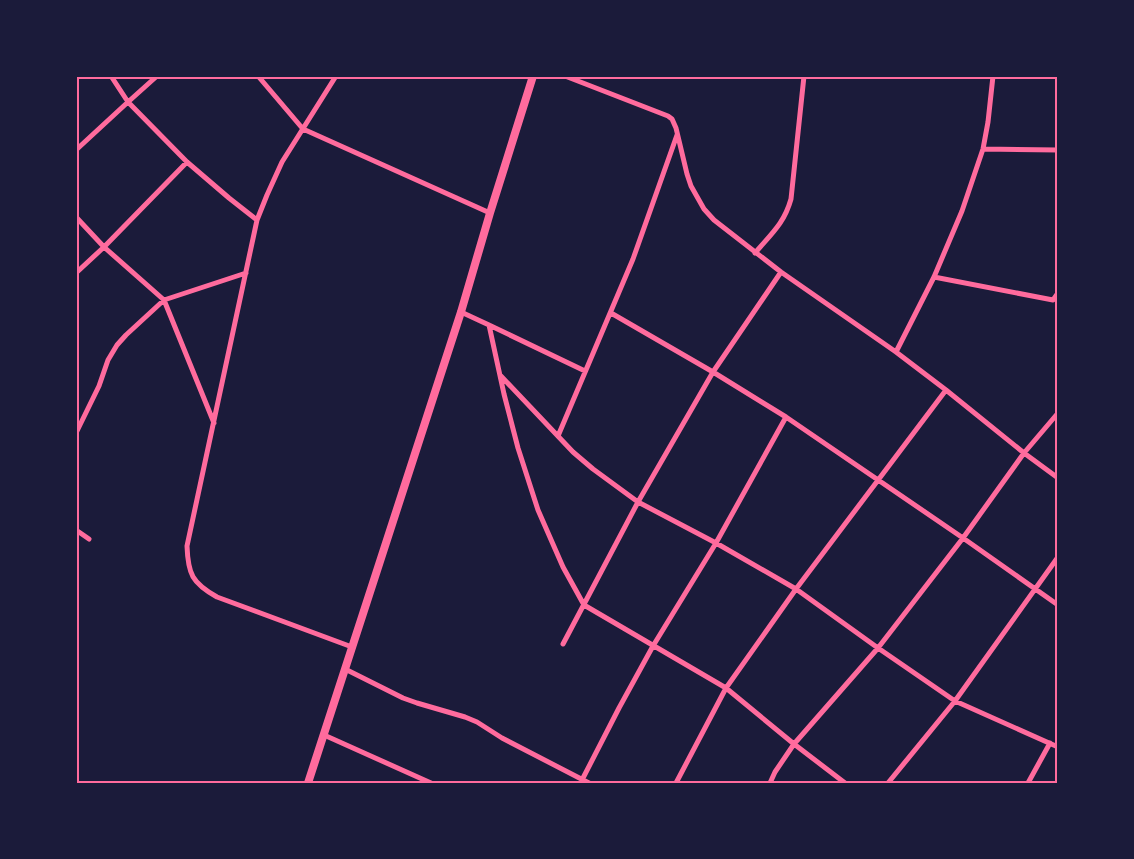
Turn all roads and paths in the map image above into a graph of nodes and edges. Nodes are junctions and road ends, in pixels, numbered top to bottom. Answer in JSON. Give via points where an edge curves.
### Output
{"nodes":[{"id":1,"x":111,"y":76,"type":"edge"},
{"id":2,"x":157,"y":76,"type":"edge"},
{"id":3,"x":258,"y":76,"type":"edge"},
{"id":4,"x":336,"y":76,"type":"edge"},
{"id":5,"x":533,"y":76,"type":"edge"},
{"id":6,"x":565,"y":76,"type":"edge"},
{"id":7,"x":804,"y":76,"type":"edge"},
{"id":8,"x":993,"y":76,"type":"edge"},
{"id":9,"x":128,"y":102,"type":"junction"},
{"id":10,"x":303,"y":128,"type":"junction"},
{"id":11,"x":677,"y":134,"type":"junction"},
{"id":12,"x":983,"y":149,"type":"junction"},
{"id":13,"x":76,"y":150,"type":"edge"},
{"id":14,"x":1058,"y":150,"type":"edge"},
{"id":15,"x":188,"y":162,"type":"junction"},
{"id":16,"x":490,"y":213,"type":"junction"},
{"id":17,"x":76,"y":216,"type":"edge"},
{"id":18,"x":257,"y":220,"type":"junction"},
{"id":19,"x":104,"y":247,"type":"junction"},
{"id":20,"x":755,"y":253,"type":"junction"},
{"id":21,"x":781,"y":272,"type":"junction"},
{"id":22,"x":246,"y":273,"type":"junction"},
{"id":23,"x":76,"y":274,"type":"edge"},
{"id":24,"x":934,"y":277,"type":"junction"},
{"id":25,"x":1058,"y":293,"type":"edge"},
{"id":26,"x":164,"y":300,"type":"junction"},
{"id":27,"x":1055,"y":300,"type":"edge"},
{"id":28,"x":461,"y":312,"type":"junction"},
{"id":29,"x":611,"y":313,"type":"junction"},
{"id":30,"x":489,"y":325,"type":"junction"},
{"id":31,"x":896,"y":352,"type":"junction"},
{"id":32,"x":585,"y":371,"type":"junction"},
{"id":33,"x":713,"y":372,"type":"junction"},
{"id":34,"x":500,"y":375,"type":"junction"},
{"id":35,"x":946,"y":390,"type":"junction"},
{"id":36,"x":1058,"y":413,"type":"edge"},
{"id":37,"x":786,"y":417,"type":"junction"},
{"id":38,"x":214,"y":423,"type":"junction"},
{"id":39,"x":76,"y":433,"type":"edge"},
{"id":40,"x":558,"y":436,"type":"junction"},
{"id":41,"x":1024,"y":453,"type":"junction"},
{"id":42,"x":1058,"y":478,"type":"edge"},
{"id":43,"x":878,"y":480,"type":"junction"},
{"id":44,"x":638,"y":502,"type":"junction"},
{"id":45,"x":76,"y":530,"type":"edge"},
{"id":46,"x":963,"y":538,"type":"junction"},
{"id":47,"x":88,"y":539,"type":"dead end"},
{"id":48,"x":716,"y":543,"type":"junction"},
{"id":49,"x":1058,"y":557,"type":"edge"},
{"id":50,"x":796,"y":589,"type":"junction"},
{"id":51,"x":1035,"y":590,"type":"junction"},
{"id":52,"x":584,"y":605,"type":"junction"},
{"id":53,"x":1058,"y":605,"type":"edge"},
{"id":54,"x":563,"y":644,"type":"dead end"},
{"id":55,"x":653,"y":646,"type":"junction"},
{"id":56,"x":352,"y":647,"type":"junction"},
{"id":57,"x":878,"y":648,"type":"junction"},
{"id":58,"x":345,"y":669,"type":"junction"},
{"id":59,"x":726,"y":688,"type":"junction"},
{"id":60,"x":956,"y":701,"type":"junction"},
{"id":61,"x":324,"y":735,"type":"junction"},
{"id":62,"x":1050,"y":743,"type":"junction"},
{"id":63,"x":794,"y":744,"type":"junction"},
{"id":64,"x":1058,"y":747,"type":"edge"},
{"id":65,"x":582,"y":780,"type":"junction"},
{"id":66,"x":308,"y":783,"type":"edge"},
{"id":67,"x":432,"y":783,"type":"edge"},
{"id":68,"x":589,"y":783,"type":"edge"},
{"id":69,"x":676,"y":783,"type":"edge"},
{"id":70,"x":770,"y":783,"type":"edge"},
{"id":71,"x":845,"y":783,"type":"edge"},
{"id":72,"x":888,"y":783,"type":"edge"},
{"id":73,"x":1028,"y":783,"type":"edge"}],
"edges":[{"from":1,"to":9,"type":"street"},
{"from":2,"to":9,"type":"street"},
{"from":3,"to":10,"type":"street"},
{"from":4,"to":10,"type":"street"},
{"from":5,"to":16,"type":"highway"},
{"from":6,"to":11,"type":"street","via":[[668,116]]},
{"from":7,"to":20,"type":"street","via":[[788,209],[779,226]]},
{"from":8,"to":12,"type":"street"},
{"from":9,"to":13,"type":"street"},
{"from":9,"to":15,"type":"street"},
{"from":10,"to":16,"type":"street"},
{"from":10,"to":18,"type":"street","via":[[282,162]]},
{"from":11,"to":20,"type":"street","via":[[687,174],[704,209]]},
{"from":11,"to":29,"type":"street","via":[[646,226]]},
{"from":12,"to":14,"type":"street"},
{"from":12,"to":24,"type":"street","via":[[962,211]]},
{"from":15,"to":18,"type":"street"},
{"from":15,"to":19,"type":"street"},
{"from":16,"to":28,"type":"highway"},
{"from":17,"to":19,"type":"street"},
{"from":18,"to":22,"type":"street"},
{"from":19,"to":23,"type":"street"},
{"from":19,"to":26,"type":"street"},
{"from":20,"to":21,"type":"street"},
{"from":21,"to":31,"type":"street"},
{"from":21,"to":33,"type":"street"},
{"from":22,"to":26,"type":"street"},
{"from":22,"to":38,"type":"street"},
{"from":24,"to":27,"type":"street"},
{"from":24,"to":31,"type":"street"},
{"from":25,"to":27,"type":"street"},
{"from":26,"to":38,"type":"street"},
{"from":26,"to":39,"type":"street","via":[[117,345]]},
{"from":28,"to":30,"type":"street"},
{"from":28,"to":56,"type":"highway"},
{"from":29,"to":32,"type":"street"},
{"from":29,"to":33,"type":"street"},
{"from":30,"to":32,"type":"street"},
{"from":30,"to":34,"type":"street"},
{"from":31,"to":35,"type":"street"},
{"from":32,"to":40,"type":"street"},
{"from":33,"to":37,"type":"street"},
{"from":33,"to":44,"type":"street"},
{"from":34,"to":40,"type":"street"},
{"from":34,"to":52,"type":"street","via":[[538,510]]},
{"from":35,"to":41,"type":"street"},
{"from":35,"to":43,"type":"street"},
{"from":36,"to":41,"type":"street"},
{"from":37,"to":43,"type":"street"},
{"from":37,"to":48,"type":"street"},
{"from":38,"to":56,"type":"street","via":[[187,546],[193,579],[218,597]]},
{"from":40,"to":44,"type":"street","via":[[593,469]]},
{"from":41,"to":42,"type":"street"},
{"from":41,"to":46,"type":"street"},
{"from":43,"to":46,"type":"street"},
{"from":43,"to":50,"type":"street"},
{"from":44,"to":48,"type":"street"},
{"from":44,"to":52,"type":"street"},
{"from":45,"to":47,"type":"street"},
{"from":46,"to":51,"type":"street"},
{"from":46,"to":57,"type":"street"},
{"from":48,"to":50,"type":"street"},
{"from":48,"to":55,"type":"street"},
{"from":49,"to":51,"type":"street"},
{"from":50,"to":57,"type":"street"},
{"from":50,"to":59,"type":"street"},
{"from":51,"to":53,"type":"street"},
{"from":51,"to":60,"type":"street"},
{"from":52,"to":54,"type":"street"},
{"from":52,"to":55,"type":"street"},
{"from":55,"to":59,"type":"street"},
{"from":55,"to":65,"type":"street"},
{"from":56,"to":58,"type":"highway"},
{"from":57,"to":60,"type":"street"},
{"from":57,"to":63,"type":"street"},
{"from":58,"to":61,"type":"highway"},
{"from":58,"to":65,"type":"street","via":[[416,703],[477,722]]},
{"from":59,"to":63,"type":"street"},
{"from":59,"to":69,"type":"street"},
{"from":60,"to":62,"type":"street"},
{"from":60,"to":72,"type":"street"},
{"from":61,"to":66,"type":"highway"},
{"from":61,"to":67,"type":"street"},
{"from":62,"to":64,"type":"street"},
{"from":62,"to":73,"type":"street"},
{"from":63,"to":70,"type":"street"},
{"from":63,"to":71,"type":"street"},
{"from":65,"to":68,"type":"street"}]}
